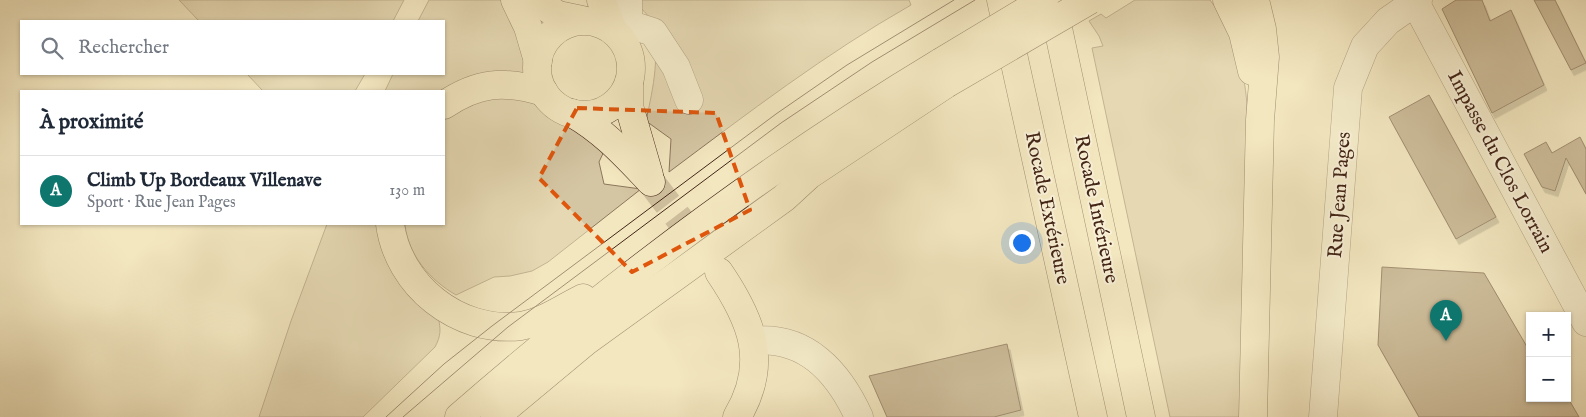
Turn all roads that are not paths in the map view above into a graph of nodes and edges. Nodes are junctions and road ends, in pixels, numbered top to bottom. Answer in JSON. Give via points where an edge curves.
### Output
{"nodes":[{"id":1,"x":515,"y":0,"type":"edge"},
{"id":2,"x":534,"y":0,"type":"edge"},
{"id":3,"x":601,"y":0,"type":"edge"},
{"id":4,"x":1001,"y":0,"type":"edge"},
{"id":5,"x":1044,"y":0,"type":"edge"},
{"id":6,"x":1052,"y":0,"type":"edge"},
{"id":7,"x":1090,"y":0,"type":"edge"},
{"id":8,"x":1227,"y":0,"type":"edge"},
{"id":9,"x":1255,"y":0,"type":"edge"},
{"id":10,"x":1416,"y":1,"type":"edge"},
{"id":11,"x":582,"y":20,"type":"junction"},
{"id":12,"x":623,"y":24,"type":"edge"},
{"id":13,"x":538,"y":61,"type":"junction"},
{"id":14,"x":944,"y":73,"type":"junction"},
{"id":15,"x":629,"y":83,"type":"junction"},
{"id":16,"x":544,"y":92,"type":"junction"},
{"id":17,"x":689,"y":100,"type":"dead end"},
{"id":18,"x":445,"y":104,"type":"edge"},
{"id":19,"x":572,"y":113,"type":"junction"},
{"id":20,"x":1260,"y":120,"type":"junction"},
{"id":21,"x":390,"y":225,"type":"edge"},
{"id":22,"x":638,"y":270,"type":"junction"},
{"id":23,"x":719,"y":272,"type":"tunnel mouth"},
{"id":24,"x":1586,"y":322,"type":"edge"},
{"id":25,"x":753,"y":341,"type":"junction"},
{"id":26,"x":459,"y":417,"type":"edge"},
{"id":27,"x":495,"y":417,"type":"edge"},
{"id":28,"x":737,"y":417,"type":"edge"},
{"id":29,"x":859,"y":417,"type":"edge"},
{"id":30,"x":1093,"y":417,"type":"edge"},
{"id":31,"x":1141,"y":417,"type":"edge"},
{"id":32,"x":1253,"y":417,"type":"edge"},
{"id":33,"x":1323,"y":417,"type":"edge"}],
"edges":[{"from":1,"to":13,"type":"main road","via":[[528,27]]},
{"from":2,"to":11,"type":"main road","via":[[558,15]]},
{"from":3,"to":12,"type":"main road"},
{"from":4,"to":30,"type":"main road","name":"Rocade Extérieure"},
{"from":5,"to":14,"type":"main road","bridge":true},
{"from":6,"to":31,"type":"main road","name":"Rocade Intérieure"},
{"from":7,"to":14,"type":"main road","bridge":true},
{"from":8,"to":20,"type":"main road","via":[[1243,33]]},
{"from":9,"to":20,"type":"main road","via":[[1265,57]]},
{"from":10,"to":24,"type":"street","name":"Impasse du Clos Lorrain"},
{"from":10,"to":33,"type":"street","name":"Rue Jean Pages","via":[[1388,21],[1365,46],[1348,88]]},
{"from":11,"to":12,"type":"main road"},
{"from":11,"to":13,"type":"main road","via":[[566,24],[552,33]]},
{"from":12,"to":15,"type":"main road","via":[[632,69]]},
{"from":12,"to":17,"type":"street","via":[[653,32],[676,67]]},
{"from":13,"to":16,"type":"main road","via":[[538,77]]},
{"from":14,"to":22,"type":"main road","via":[[796,155]]},
{"from":14,"to":27,"type":"main road","via":[[809,175],[784,198],[585,342]]},
{"from":15,"to":19,"type":"main road","via":[[612,106],[586,115]]},
{"from":15,"to":19,"type":"main road","via":[[629,106],[651,182],[594,125]]},
{"from":16,"to":18,"type":"main road","via":[[503,84],[480,86]]},
{"from":16,"to":19,"type":"main road","via":[[551,101]]},
{"from":20,"to":32,"type":"main road"},
{"from":21,"to":22,"type":"main road","via":[[403,264],[418,286],[451,312],[492,326],[520,326],[538,321]]},
{"from":22,"to":26,"type":"main road"},
{"from":23,"to":25,"type":"main road","via":[[747,317]]},
{"from":25,"to":28,"type":"main road","via":[[750,384]]},
{"from":25,"to":29,"type":"street","via":[[768,339],[812,353],[847,392]]}]}
